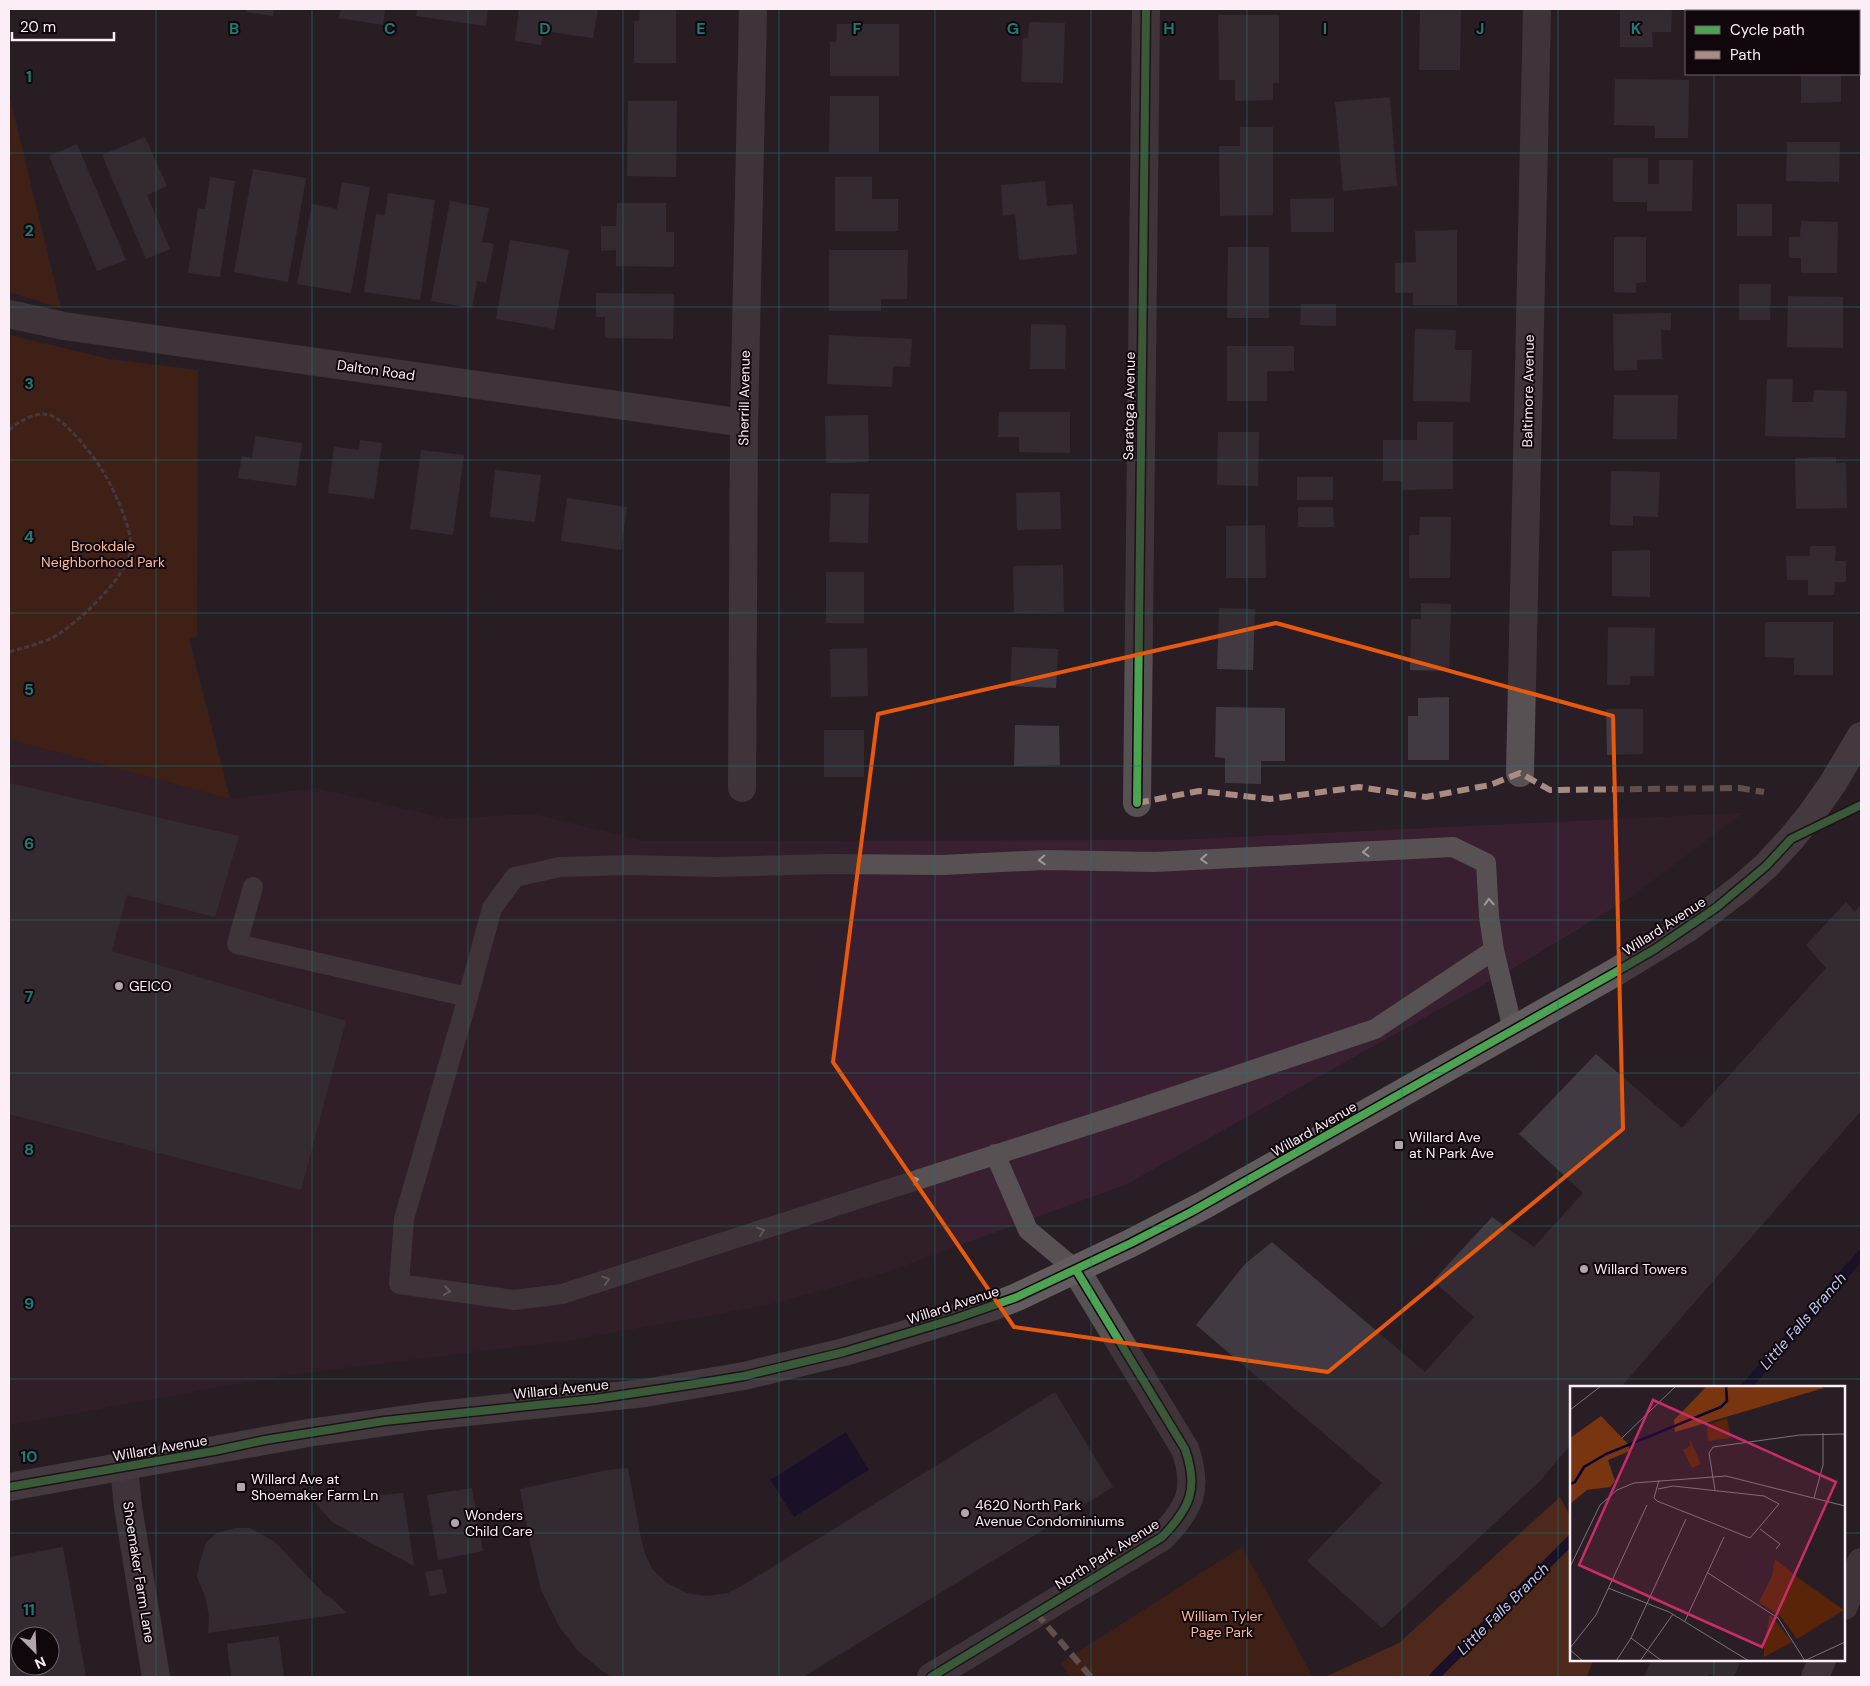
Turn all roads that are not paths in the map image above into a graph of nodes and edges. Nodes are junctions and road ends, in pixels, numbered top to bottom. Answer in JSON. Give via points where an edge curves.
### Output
{"nodes":[{"id":1,"x":753,"y":9,"type":"edge"},
{"id":2,"x":1146,"y":9,"type":"edge"},
{"id":3,"x":1537,"y":9,"type":"edge"},
{"id":4,"x":9,"y":314,"type":"edge"},
{"id":5,"x":744,"y":423,"type":"junction"},
{"id":6,"x":1861,"y":736,"type":"edge"},
{"id":7,"x":1520,"y":773,"type":"dead end"},
{"id":8,"x":742,"y":788,"type":"dead end"},
{"id":9,"x":1137,"y":803,"type":"dead end"},
{"id":10,"x":253,"y":887,"type":"dead end"},
{"id":11,"x":1494,"y":950,"type":"junction"},
{"id":12,"x":468,"y":997,"type":"junction"},
{"id":13,"x":1513,"y":1030,"type":"junction"},
{"id":14,"x":995,"y":1154,"type":"junction"},
{"id":15,"x":1076,"y":1270,"type":"junction"},
{"id":16,"x":124,"y":1467,"type":"junction"},
{"id":17,"x":9,"y":1487,"type":"edge"},
{"id":18,"x":1861,"y":1562,"type":"edge"},
{"id":19,"x":1845,"y":1603,"type":"edge"},
{"id":20,"x":1822,"y":1661,"type":"edge"},
{"id":21,"x":156,"y":1677,"type":"edge"},
{"id":22,"x":931,"y":1677,"type":"edge"},
{"id":23,"x":1815,"y":1677,"type":"edge"}],
"edges":[{"from":1,"to":5,"type":"street","name":"Sherrill Avenue"},
{"from":2,"to":9,"type":"street","name":"Saratoga Avenue"},
{"from":3,"to":7,"type":"street","name":"Baltimore Avenue"},
{"from":4,"to":5,"type":"street","name":"Dalton Road","via":[[64,326]]},
{"from":5,"to":8,"type":"street","name":"Sherrill Avenue"},
{"from":6,"to":13,"type":"street","name":"Willard Avenue","via":[[1812,813],[1766,866],[1741,888],[1655,949]]},
{"from":10,"to":12,"type":"lane","via":[[237,944]]},
{"from":11,"to":12,"type":"lane","one_way":true,"via":[[1486,863],[1454,847],[1155,862],[1045,860],[943,866],[628,864],[560,867],[514,877],[492,908]]},
{"from":11,"to":13,"type":"lane"},
{"from":11,"to":14,"type":"lane","via":[[1374,1029]]},
{"from":12,"to":14,"type":"lane","one_way":true,"via":[[404,1219],[399,1284],[514,1300],[562,1294]]},
{"from":13,"to":15,"type":"street","name":"Willard Avenue","via":[[1206,1204]]},
{"from":14,"to":15,"type":"lane","via":[[1028,1230]]},
{"from":15,"to":16,"type":"street","name":"Willard Avenue","via":[[1017,1297],[954,1319],[844,1352],[744,1376],[645,1393],[384,1421]]},
{"from":15,"to":22,"type":"street","name":"North Park Avenue","via":[[1185,1449],[1192,1467],[1188,1502],[1179,1519],[1162,1537]]},
{"from":16,"to":17,"type":"street","name":"Willard Avenue"},
{"from":16,"to":21,"type":"street","name":"Shoemaker Farm Lane"},
{"from":18,"to":19,"type":"street"},
{"from":20,"to":23,"type":"street"}]}
